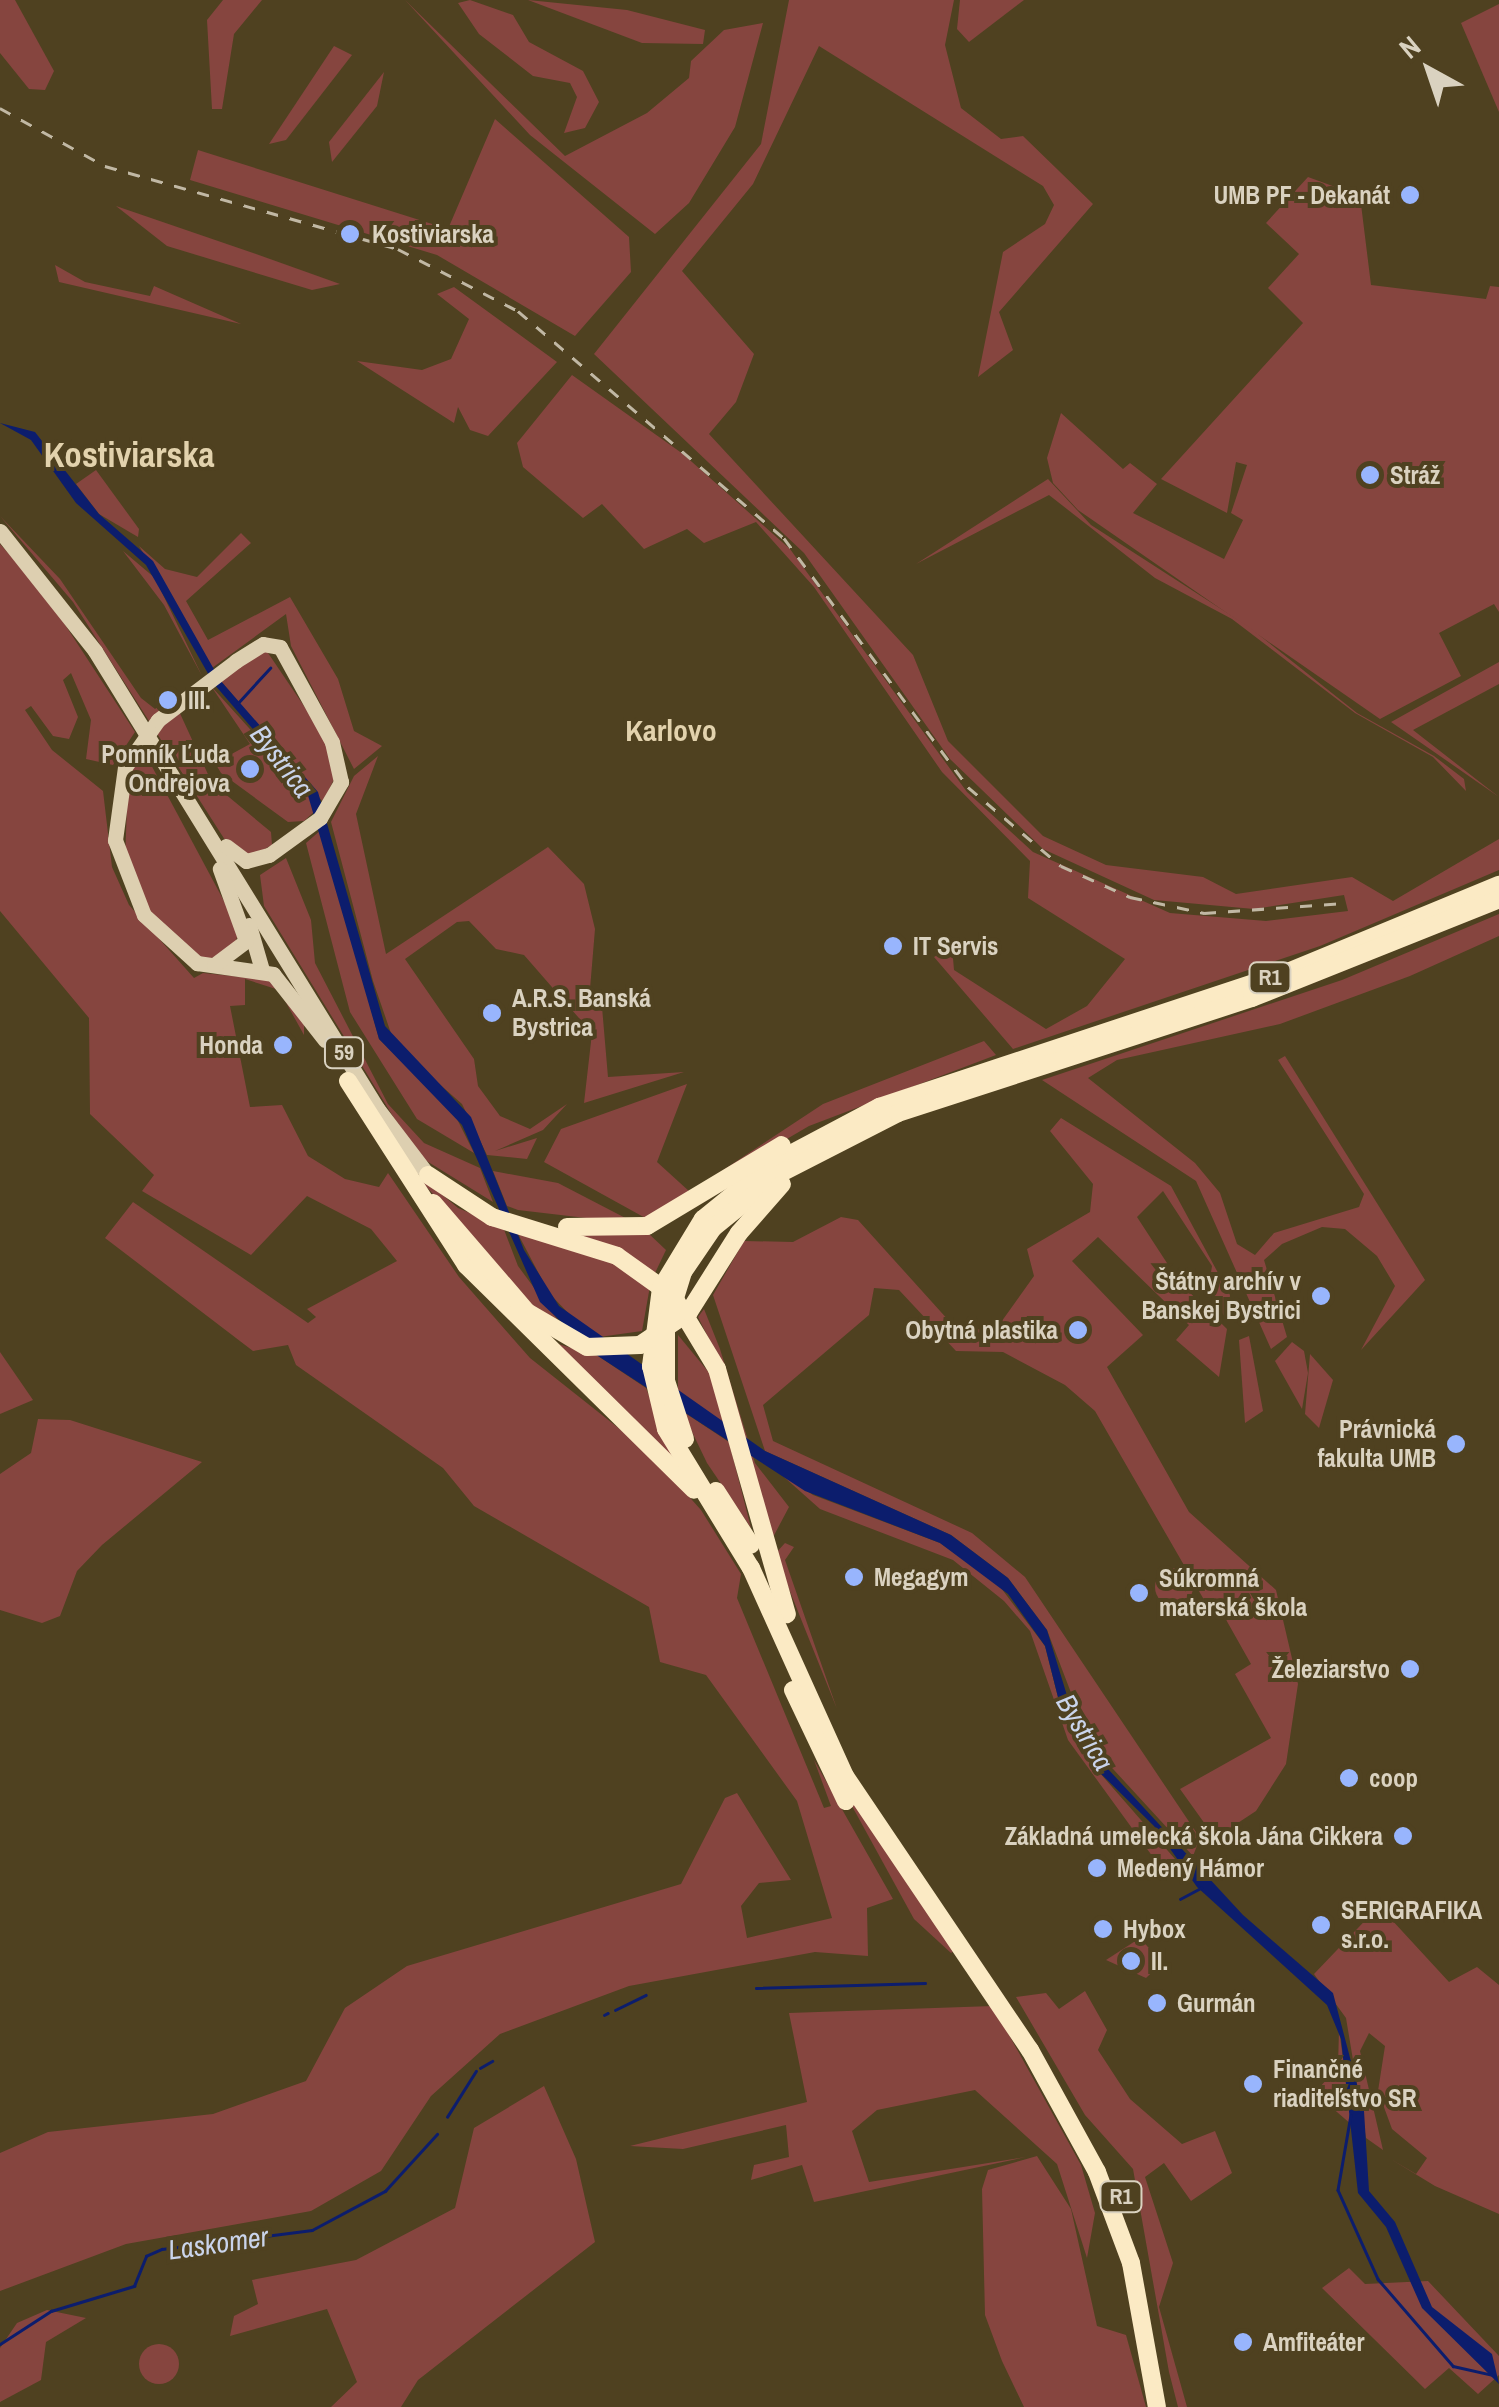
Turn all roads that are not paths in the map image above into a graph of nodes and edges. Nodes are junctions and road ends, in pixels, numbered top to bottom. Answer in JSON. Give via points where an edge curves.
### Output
{"nodes":[{"id":1,"x":0,"y":532,"type":"edge"},
{"id":2,"x":104,"y":665,"type":"junction"},
{"id":3,"x":203,"y":822,"type":"junction"},
{"id":4,"x":269,"y":855,"type":"junction"},
{"id":5,"x":220,"y":869,"type":"junction"},
{"id":6,"x":1499,"y":884,"type":"edge"},
{"id":7,"x":1499,"y":899,"type":"edge"},
{"id":8,"x":234,"y":906,"type":"junction"},
{"id":9,"x":267,"y":926,"type":"junction"},
{"id":10,"x":206,"y":966,"type":"junction"},
{"id":11,"x":262,"y":970,"type":"junction"},
{"id":12,"x":324,"y":1040,"type":"junction"},
{"id":13,"x":1047,"y":1058,"type":"junction"},
{"id":14,"x":992,"y":1075,"type":"junction"},
{"id":15,"x":348,"y":1080,"type":"joint"},
{"id":16,"x":912,"y":1094,"type":"junction"},
{"id":17,"x":860,"y":1130,"type":"junction"},
{"id":18,"x":384,"y":1145,"type":"junction"},
{"id":19,"x":432,"y":1179,"type":"joint"},
{"id":20,"x":521,"y":1221,"type":"junction"},
{"id":21,"x":708,"y":1223,"type":"junction"},
{"id":22,"x":692,"y":1490,"type":"junction"},
{"id":23,"x":716,"y":1512,"type":"junction"},
{"id":24,"x":787,"y":1614,"type":"junction"},
{"id":25,"x":790,"y":1670,"type":"junction"},
{"id":26,"x":820,"y":1725,"type":"junction"},
{"id":27,"x":848,"y":1804,"type":"dead end"},
{"id":28,"x":934,"y":1901,"type":"junction"},
{"id":29,"x":1018,"y":2021,"type":"junction"},
{"id":30,"x":1157,"y":2407,"type":"edge"},
{"id":31,"x":1168,"y":2407,"type":"edge"}],
"edges":[{"from":1,"to":2,"type":"main road","number":"59"},
{"from":2,"to":3,"type":"main road","number":"59"},
{"from":2,"to":5,"type":"main road","number":"59"},
{"from":3,"to":4,"type":"main road","via":[[236,857]]},
{"from":3,"to":9,"type":"main road","number":"59"},
{"from":4,"to":9,"type":"main road","via":[[253,882]]},
{"from":4,"to":10,"type":"main road","bridge":true,"via":[[307,828],[339,789],[332,742],[284,652],[269,643],[149,728],[124,767],[113,821],[125,882],[157,932]]},
{"from":5,"to":8,"type":"main road"},
{"from":5,"to":12,"type":"main road","number":"59"},
{"from":6,"to":13,"type":"highway","number":"R1","via":[[1290,971]]},
{"from":7,"to":13,"type":"highway","number":"R1","via":[[1280,988]]},
{"from":8,"to":10,"type":"main road","via":[[246,941],[234,958]]},
{"from":8,"to":11,"type":"main road"},
{"from":9,"to":19,"type":"main road","number":"59"},
{"from":10,"to":11,"type":"main road"},
{"from":11,"to":12,"type":"main road"},
{"from":12,"to":15,"type":"main road","number":"59"},
{"from":13,"to":14,"type":"highway","number":"R1"},
{"from":14,"to":16,"type":"highway","number":"R1"},
{"from":14,"to":17,"type":"highway","number":"R1"},
{"from":15,"to":18,"type":"highway"},
{"from":16,"to":20,"type":"highway","via":[[786,1142],[674,1214],[622,1232]]},
{"from":16,"to":21,"type":"highway","number":"R1","via":[[787,1154]]},
{"from":17,"to":18,"type":"highway","bridge":true,"via":[[771,1192],[689,1312],[640,1345],[587,1348],[527,1312]]},
{"from":17,"to":21,"type":"highway","number":"R1"},
{"from":18,"to":22,"type":"highway","via":[[499,1302]]},
{"from":19,"to":20,"type":"highway","via":[[490,1212]]},
{"from":20,"to":24,"type":"highway","via":[[616,1256],[665,1287],[709,1348]]},
{"from":21,"to":23,"type":"highway","number":"R1","bridge":true,"via":[[668,1272],[653,1322],[651,1366],[666,1429]]},
{"from":21,"to":24,"type":"highway","number":"R1","bridge":true,"via":[[666,1327],[666,1381],[686,1439]]},
{"from":22,"to":23,"type":"highway"},
{"from":22,"to":25,"type":"highway","via":[[746,1572]]},
{"from":23,"to":26,"type":"highway","number":"R1","via":[[766,1597]]},
{"from":24,"to":28,"type":"highway","number":"R1","via":[[856,1772]]},
{"from":25,"to":26,"type":"highway"},
{"from":25,"to":27,"type":"highway","via":[[813,1742]]},
{"from":26,"to":28,"type":"highway","number":"R1"},
{"from":28,"to":29,"type":"highway","number":"R1"},
{"from":29,"to":30,"type":"highway","number":"R1","via":[[1117,2218]]},
{"from":29,"to":31,"type":"highway","number":"R1","via":[[1130,2222]]}]}
